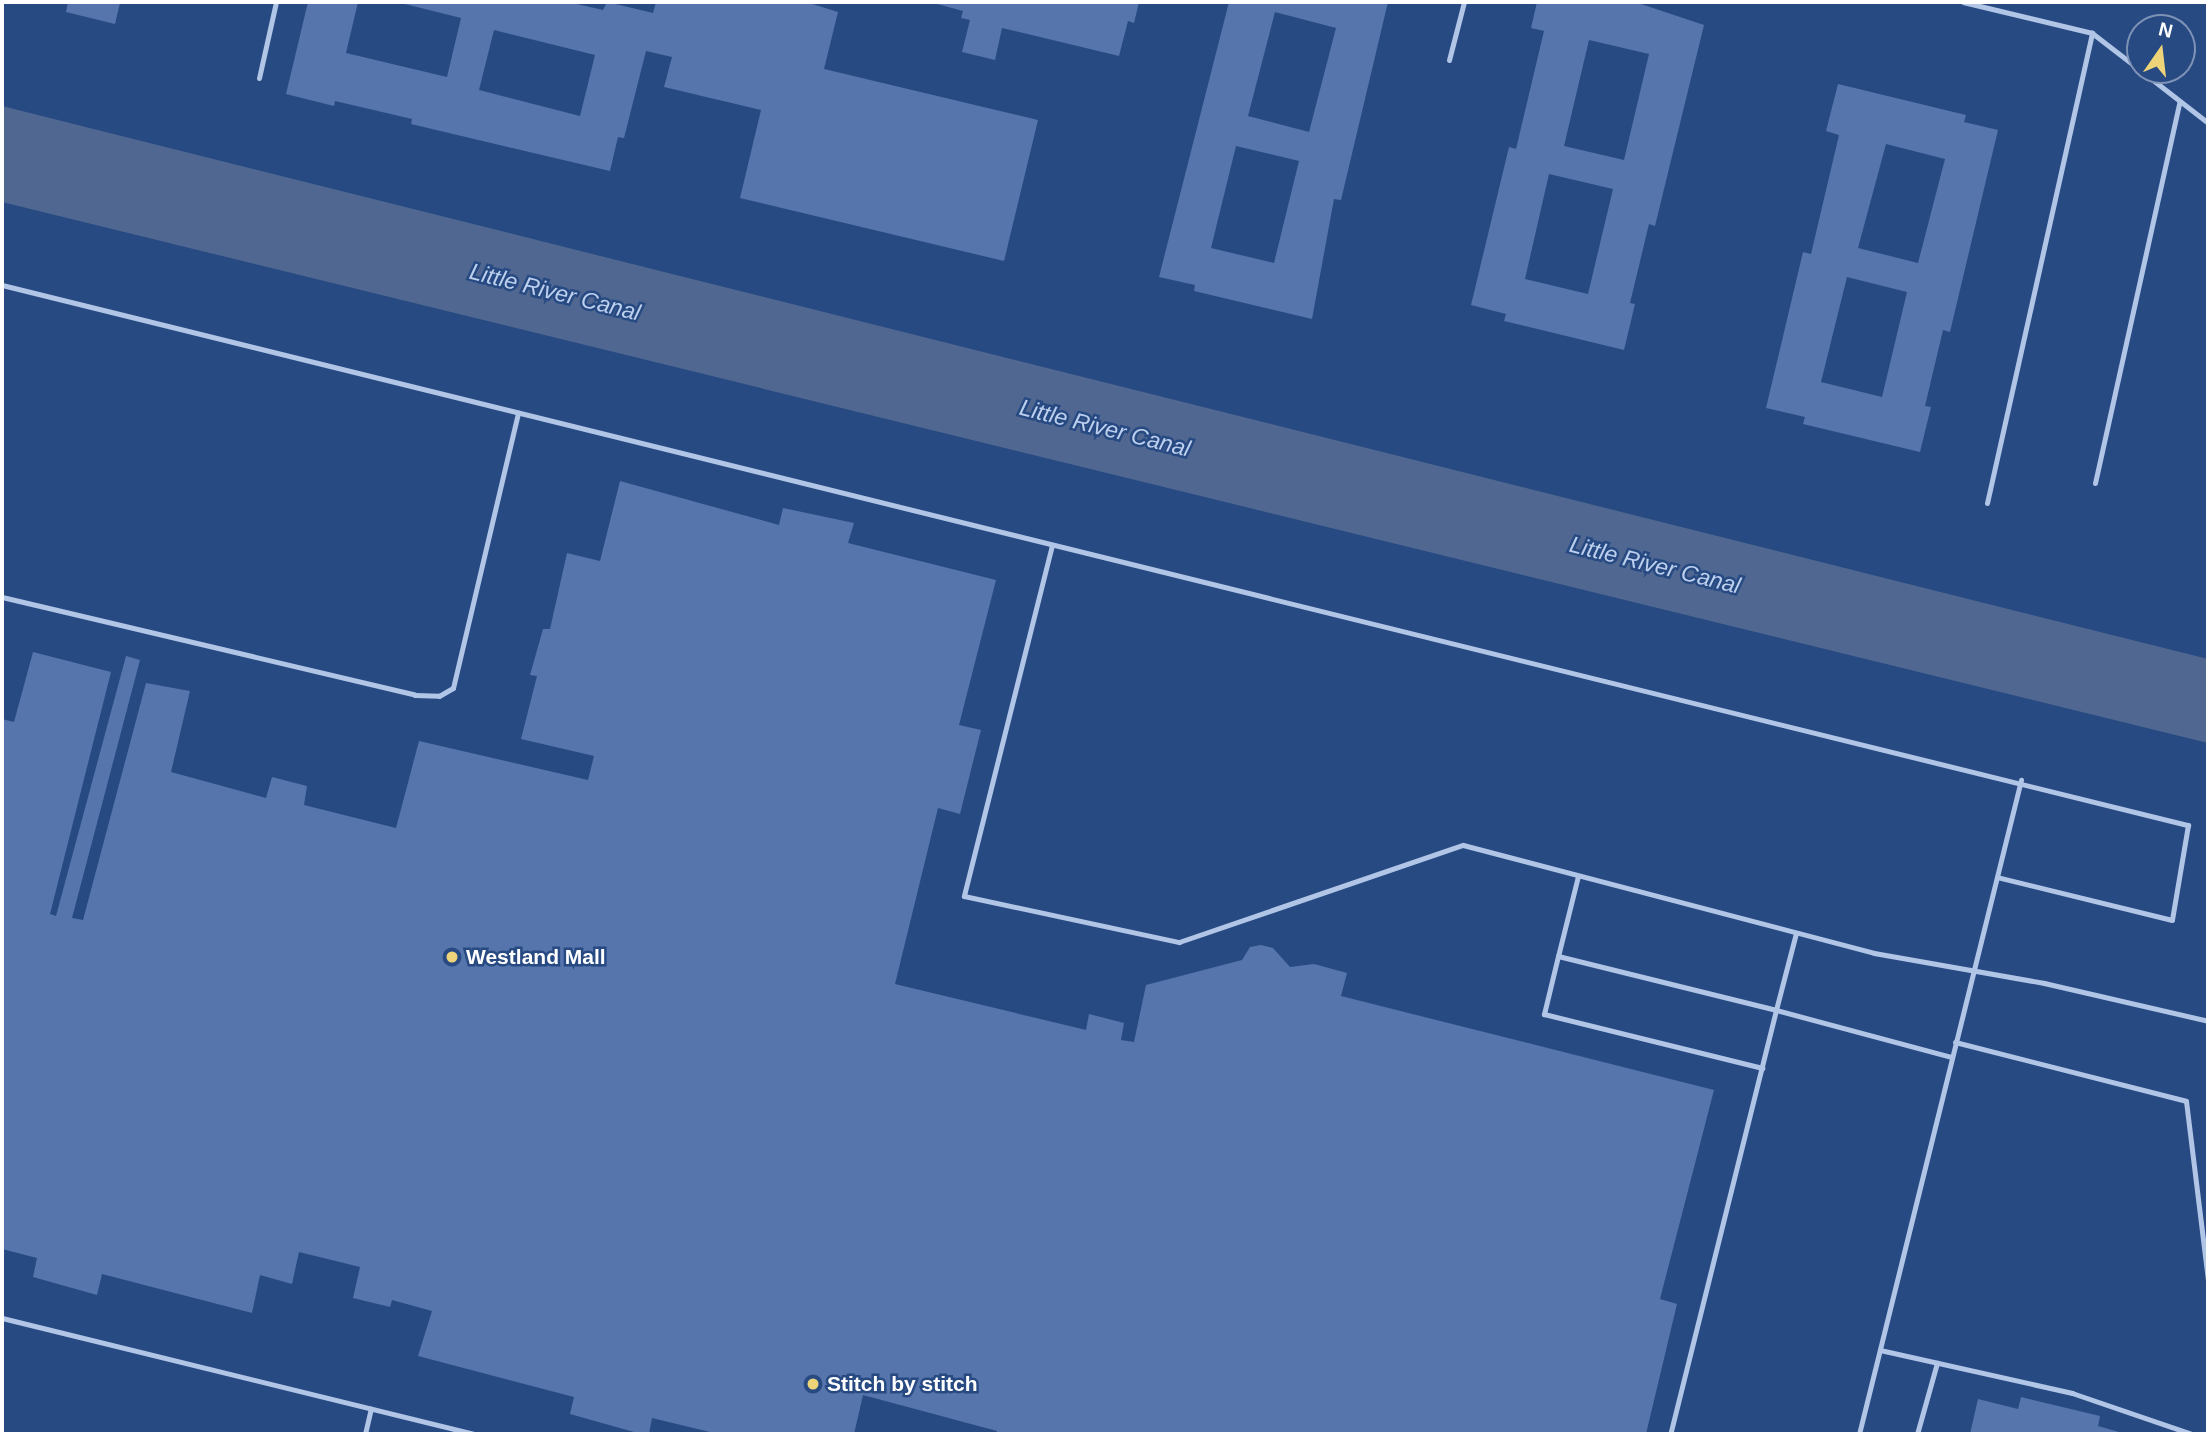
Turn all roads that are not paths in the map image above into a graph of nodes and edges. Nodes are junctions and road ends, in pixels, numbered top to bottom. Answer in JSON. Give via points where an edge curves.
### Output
{"nodes":[{"id":1,"x":276,"y":2,"type":"edge"},
{"id":2,"x":1464,"y":2,"type":"edge"},
{"id":3,"x":1964,"y":2,"type":"edge"},
{"id":4,"x":2092,"y":33,"type":"junction"},
{"id":5,"x":2126,"y":59,"type":"edge"},
{"id":6,"x":1450,"y":60,"type":"dead end"},
{"id":7,"x":259,"y":78,"type":"dead end"},
{"id":8,"x":2159,"y":84,"type":"edge"},
{"id":9,"x":2180,"y":100,"type":"junction"},
{"id":10,"x":2208,"y":123,"type":"edge"},
{"id":11,"x":2,"y":285,"type":"edge"},
{"id":12,"x":518,"y":413,"type":"junction"},
{"id":13,"x":2095,"y":483,"type":"dead end"},
{"id":14,"x":1987,"y":503,"type":"dead end"},
{"id":15,"x":1052,"y":545,"type":"junction"},
{"id":16,"x":2,"y":597,"type":"edge"},
{"id":17,"x":2021,"y":780,"type":"junction"},
{"id":18,"x":1578,"y":876,"type":"junction"},
{"id":19,"x":1997,"y":877,"type":"junction"},
{"id":20,"x":1796,"y":933,"type":"junction"},
{"id":21,"x":1558,"y":956,"type":"junction"},
{"id":22,"x":1973,"y":973,"type":"junction"},
{"id":23,"x":1776,"y":1010,"type":"junction"},
{"id":24,"x":2208,"y":1021,"type":"edge"},
{"id":25,"x":1955,"y":1042,"type":"junction"},
{"id":26,"x":1951,"y":1057,"type":"junction"},
{"id":27,"x":1762,"y":1068,"type":"junction"},
{"id":28,"x":2208,"y":1280,"type":"edge"},
{"id":29,"x":2,"y":1318,"type":"edge"},
{"id":30,"x":1880,"y":1350,"type":"junction"},
{"id":31,"x":1937,"y":1363,"type":"junction"},
{"id":32,"x":371,"y":1409,"type":"junction"},
{"id":33,"x":365,"y":1434,"type":"edge"},
{"id":34,"x":473,"y":1434,"type":"edge"},
{"id":35,"x":1670,"y":1434,"type":"edge"},
{"id":36,"x":1860,"y":1434,"type":"edge"},
{"id":37,"x":1917,"y":1434,"type":"edge"},
{"id":38,"x":2192,"y":1434,"type":"edge"}],
"edges":[{"from":1,"to":7,"type":"lane"},
{"from":2,"to":6,"type":"lane"},
{"from":3,"to":4,"type":"lane"},
{"from":4,"to":5,"type":"lane"},
{"from":4,"to":14,"type":"lane"},
{"from":8,"to":9,"type":"lane"},
{"from":9,"to":10,"type":"lane"},
{"from":9,"to":13,"type":"lane"},
{"from":11,"to":12,"type":"lane"},
{"from":12,"to":15,"type":"lane"},
{"from":12,"to":16,"type":"lane","via":[[453,688],[439,696],[415,695]]},
{"from":15,"to":17,"type":"lane"},
{"from":15,"to":18,"type":"lane","via":[[964,896],[1179,942],[1463,845]]},
{"from":17,"to":19,"type":"lane"},
{"from":17,"to":19,"type":"lane","via":[[2188,825],[2172,920]]},
{"from":18,"to":20,"type":"lane"},
{"from":18,"to":21,"type":"lane"},
{"from":19,"to":22,"type":"lane"},
{"from":20,"to":22,"type":"lane"},
{"from":20,"to":23,"type":"lane"},
{"from":21,"to":23,"type":"lane"},
{"from":21,"to":27,"type":"lane","via":[[1544,1014]]},
{"from":22,"to":24,"type":"lane","via":[[2045,983]]},
{"from":22,"to":25,"type":"lane"},
{"from":23,"to":26,"type":"lane"},
{"from":23,"to":27,"type":"lane"},
{"from":25,"to":26,"type":"lane"},
{"from":25,"to":28,"type":"lane","via":[[2186,1101]]},
{"from":26,"to":30,"type":"lane"},
{"from":27,"to":35,"type":"lane"},
{"from":29,"to":32,"type":"lane"},
{"from":30,"to":31,"type":"lane"},
{"from":30,"to":36,"type":"lane"},
{"from":31,"to":37,"type":"lane"},
{"from":31,"to":38,"type":"lane","via":[[2072,1393]]},
{"from":32,"to":33,"type":"lane"},
{"from":32,"to":34,"type":"lane"}]}
